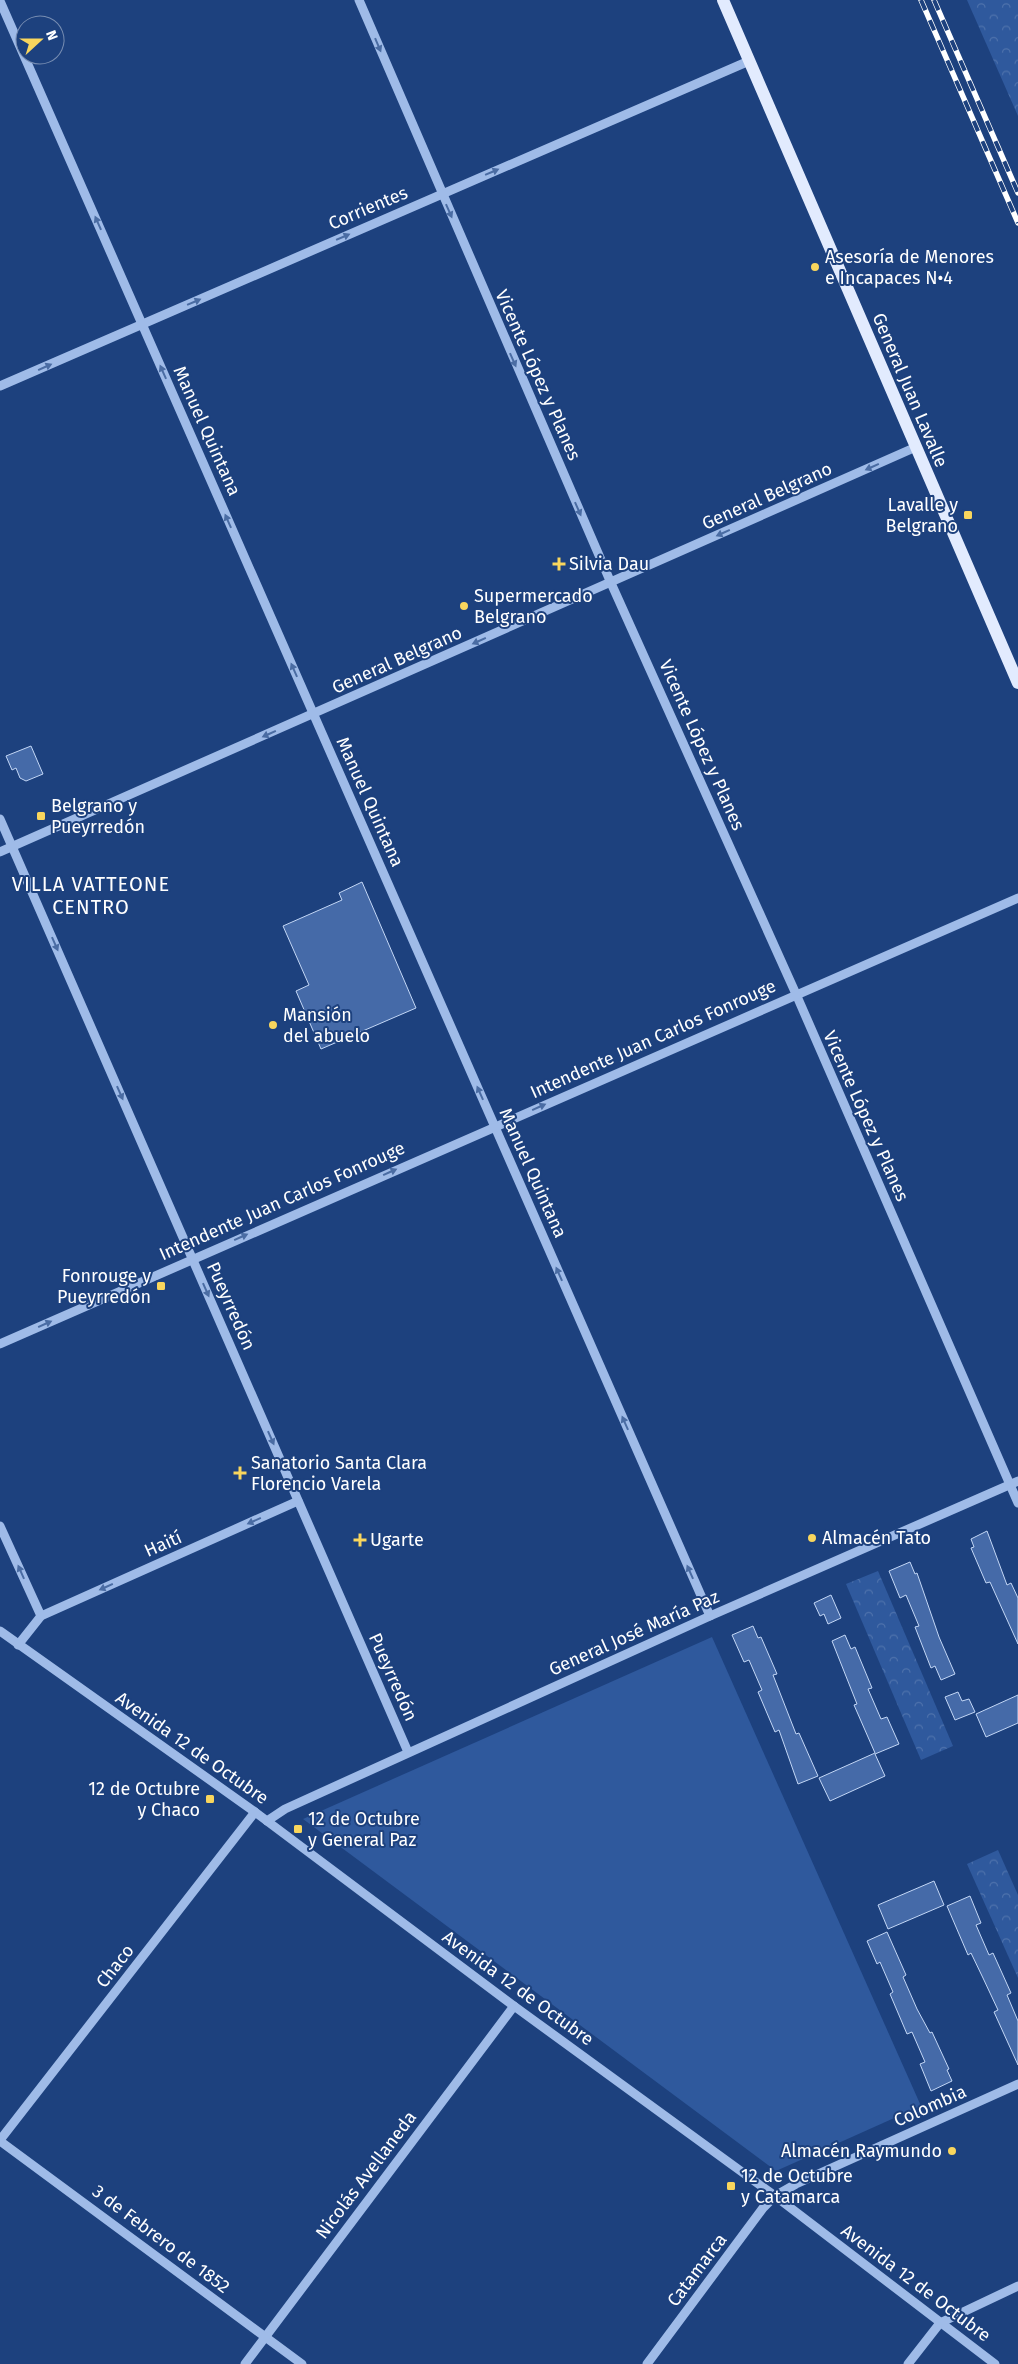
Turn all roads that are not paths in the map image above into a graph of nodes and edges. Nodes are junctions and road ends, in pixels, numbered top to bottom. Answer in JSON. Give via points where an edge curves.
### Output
{"nodes":[{"id":1,"x":359,"y":0,"type":"edge"},
{"id":2,"x":723,"y":0,"type":"edge"},
{"id":3,"x":0,"y":1,"type":"edge"},
{"id":4,"x":749,"y":61,"type":"junction"},
{"id":5,"x":441,"y":194,"type":"junction"},
{"id":6,"x":142,"y":324,"type":"junction"},
{"id":7,"x":0,"y":386,"type":"edge"},
{"id":8,"x":916,"y":447,"type":"junction"},
{"id":9,"x":610,"y":583,"type":"junction"},
{"id":10,"x":1018,"y":683,"type":"edge"},
{"id":11,"x":313,"y":714,"type":"junction"},
{"id":12,"x":0,"y":819,"type":"edge"},
{"id":13,"x":12,"y":846,"type":"junction"},
{"id":14,"x":0,"y":852,"type":"edge"},
{"id":15,"x":1018,"y":898,"type":"edge"},
{"id":16,"x":796,"y":994,"type":"junction"},
{"id":17,"x":494,"y":1126,"type":"junction"},
{"id":18,"x":192,"y":1259,"type":"junction"},
{"id":19,"x":0,"y":1344,"type":"edge"},
{"id":20,"x":1014,"y":1483,"type":"edge"},
{"id":21,"x":298,"y":1501,"type":"junction"},
{"id":22,"x":1018,"y":1502,"type":"edge"},
{"id":23,"x":0,"y":1526,"type":"edge"},
{"id":24,"x":41,"y":1616,"type":"junction"},
{"id":25,"x":710,"y":1616,"type":"junction"},
{"id":26,"x":0,"y":1631,"type":"edge"},
{"id":27,"x":18,"y":1645,"type":"junction"},
{"id":28,"x":408,"y":1752,"type":"junction"},
{"id":29,"x":255,"y":1812,"type":"junction"},
{"id":30,"x":267,"y":1821,"type":"junction"},
{"id":31,"x":514,"y":2006,"type":"junction"},
{"id":32,"x":1018,"y":2084,"type":"edge"},
{"id":33,"x":0,"y":2140,"type":"edge"},
{"id":34,"x":775,"y":2196,"type":"junction"},
{"id":35,"x":1018,"y":2286,"type":"edge"},
{"id":36,"x":940,"y":2322,"type":"junction"},
{"id":37,"x":265,"y":2337,"type":"junction"},
{"id":38,"x":245,"y":2364,"type":"edge"},
{"id":39,"x":302,"y":2364,"type":"edge"},
{"id":40,"x":648,"y":2364,"type":"edge"},
{"id":41,"x":908,"y":2364,"type":"edge"},
{"id":42,"x":995,"y":2364,"type":"edge"}],
"edges":[{"from":1,"to":5,"type":"street","name":"Vicente López y Planes","one_way":true},
{"from":2,"to":4,"type":"main road","name":"General Juan Lavalle"},
{"from":6,"to":3,"type":"street","name":"Manuel Quintana","one_way":true},
{"from":5,"to":4,"type":"street","name":"Corrientes","one_way":true},
{"from":4,"to":8,"type":"main road","name":"General Juan Lavalle"},
{"from":6,"to":5,"type":"street","name":"Corrientes","one_way":true},
{"from":5,"to":9,"type":"street","name":"Vicente López y Planes","one_way":true},
{"from":7,"to":6,"type":"street","name":"Corrientes","one_way":true},
{"from":11,"to":6,"type":"street","name":"Manuel Quintana","one_way":true},
{"from":8,"to":9,"type":"street","name":"General Belgrano","one_way":true},
{"from":8,"to":10,"type":"main road","name":"General Juan Lavalle"},
{"from":9,"to":11,"type":"street","name":"General Belgrano","one_way":true},
{"from":9,"to":16,"type":"street","name":"Vicente López y Planes"},
{"from":11,"to":13,"type":"street","name":"General Belgrano","one_way":true},
{"from":17,"to":11,"type":"street","name":"Manuel Quintana","one_way":true},
{"from":12,"to":13,"type":"street","name":"Pueyrredón"},
{"from":13,"to":14,"type":"street","name":"General Belgrano"},
{"from":13,"to":18,"type":"street","name":"Pueyrredón","one_way":true},
{"from":15,"to":16,"type":"street","name":"Intendente Juan Carlos Fonrouge"},
{"from":17,"to":16,"type":"street","name":"Intendente Juan Carlos Fonrouge","one_way":true},
{"from":16,"to":20,"type":"street","name":"Vicente López y Planes"},
{"from":18,"to":17,"type":"street","name":"Intendente Juan Carlos Fonrouge","one_way":true},
{"from":25,"to":17,"type":"street","name":"Manuel Quintana","one_way":true},
{"from":19,"to":18,"type":"street","name":"Intendente Juan Carlos Fonrouge","one_way":true},
{"from":18,"to":21,"type":"street","name":"Pueyrredón","one_way":true},
{"from":20,"to":22,"type":"street","name":"Vicente López y Planes"},
{"from":20,"to":25,"type":"street","name":"General José María Paz"},
{"from":21,"to":24,"type":"street","name":"Haití","one_way":true},
{"from":21,"to":28,"type":"street","name":"Pueyrredón"},
{"from":24,"to":23,"type":"street","one_way":true},
{"from":24,"to":27,"type":"street"},
{"from":25,"to":28,"type":"street","name":"General José María Paz"},
{"from":26,"to":27,"type":"street","name":"Avenida 12 de Octubre"},
{"from":27,"to":29,"type":"street","name":"Avenida 12 de Octubre"},
{"from":28,"to":30,"type":"street","name":"General José María Paz","via":[[285,1809]]},
{"from":29,"to":30,"type":"street","name":"Avenida 12 de Octubre"},
{"from":29,"to":33,"type":"street","name":"Chaco"},
{"from":30,"to":31,"type":"street","name":"Avenida 12 de Octubre"},
{"from":31,"to":34,"type":"street","name":"Avenida 12 de Octubre"},
{"from":31,"to":37,"type":"street","name":"Nicolás Avellaneda"},
{"from":32,"to":34,"type":"street","name":"Colombia"},
{"from":33,"to":37,"type":"street","name":"3 de Febrero de 1852"},
{"from":34,"to":36,"type":"street","name":"Avenida 12 de Octubre"},
{"from":34,"to":40,"type":"street","name":"Catamarca"},
{"from":35,"to":36,"type":"street"},
{"from":36,"to":41,"type":"street"},
{"from":36,"to":42,"type":"street","name":"Avenida 12 de Octubre"},
{"from":37,"to":38,"type":"street","name":"Nicolás Avellaneda"},
{"from":37,"to":39,"type":"street","name":"3 de Febrero de 1852"}]}
